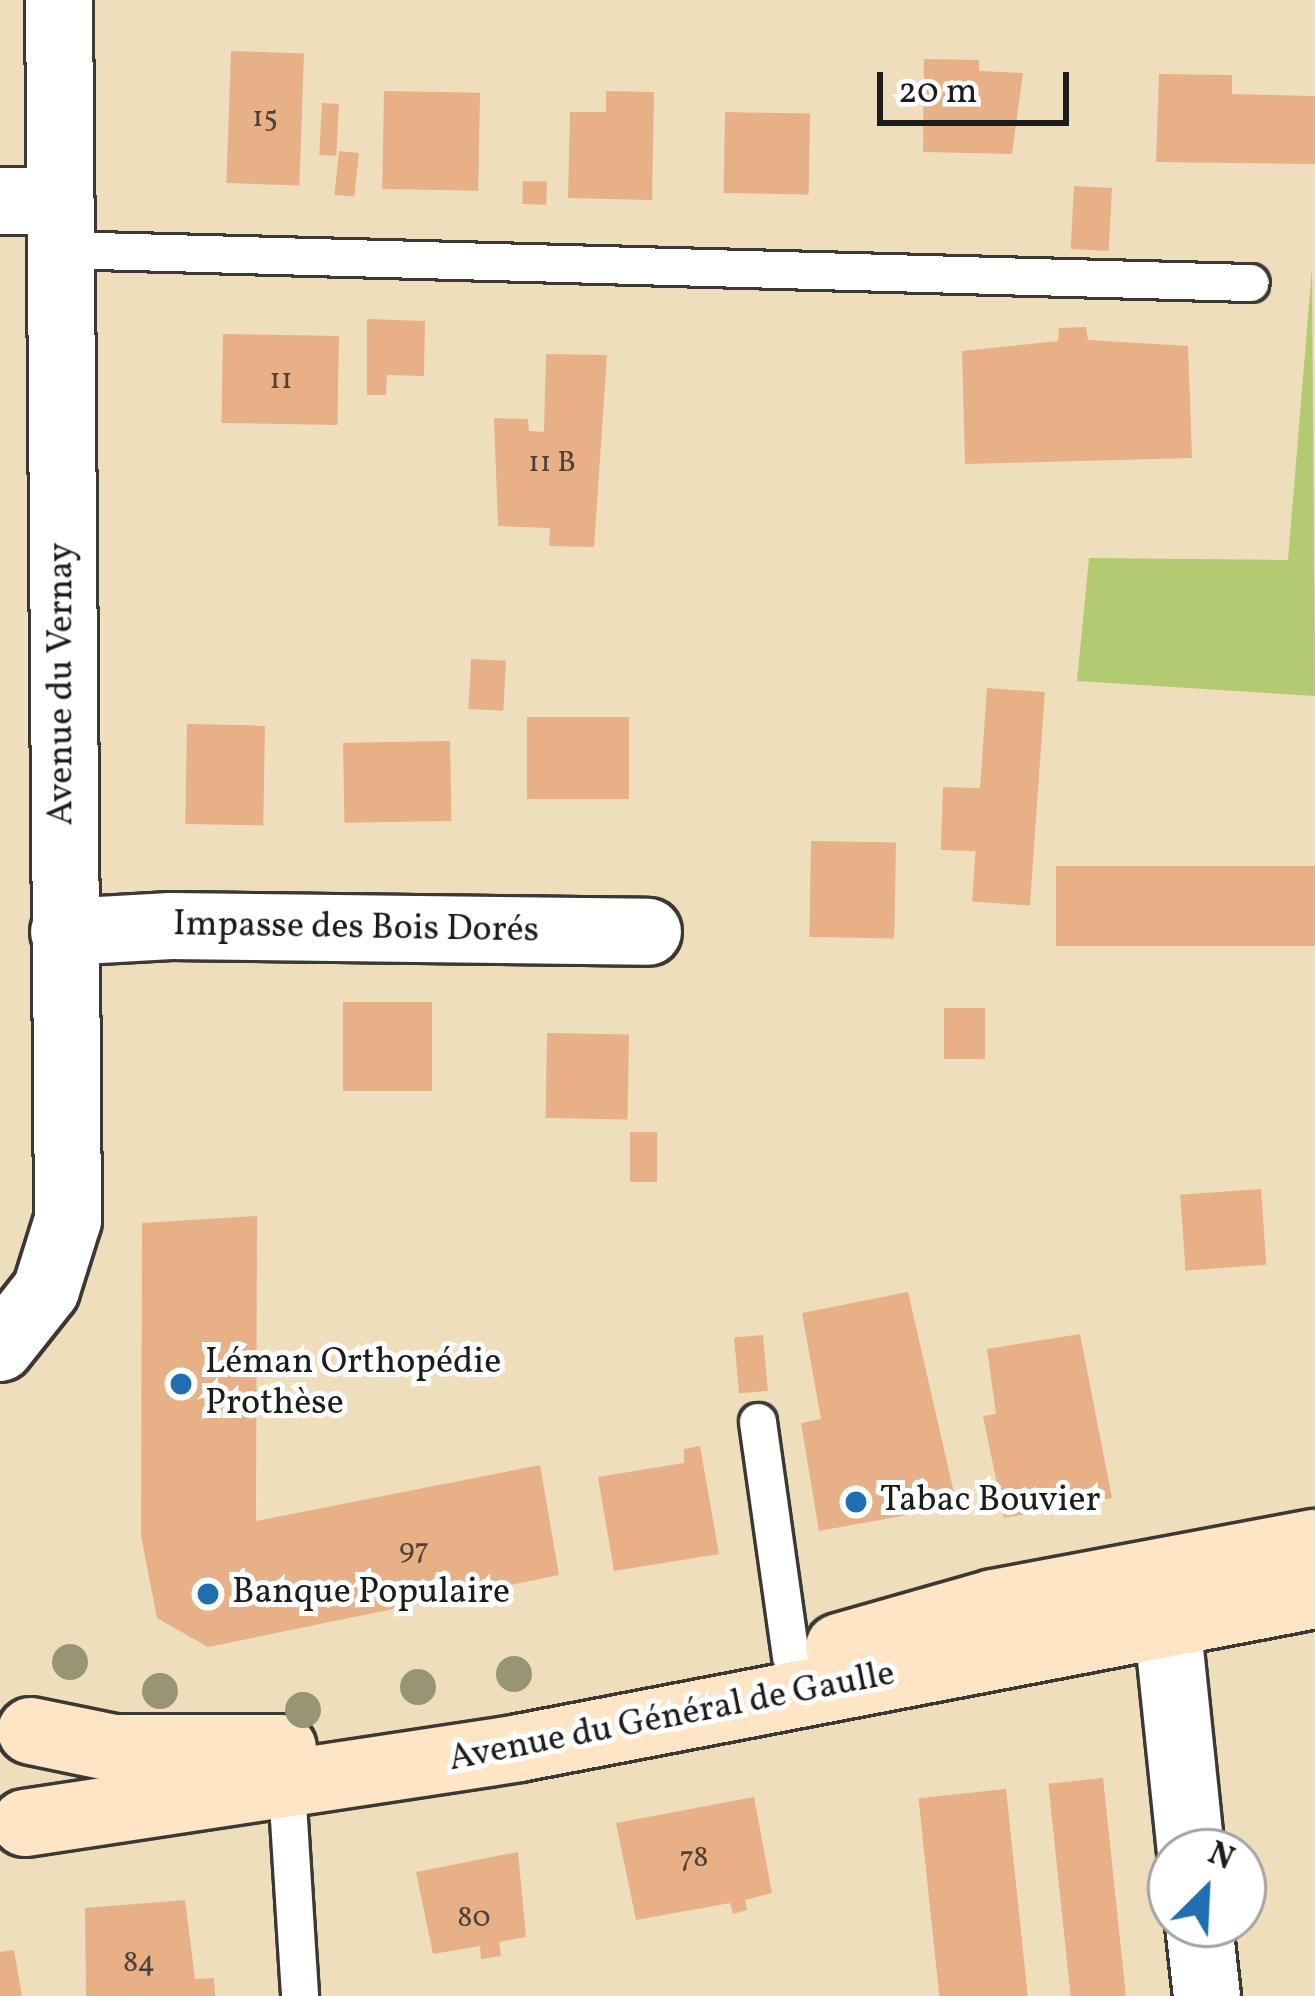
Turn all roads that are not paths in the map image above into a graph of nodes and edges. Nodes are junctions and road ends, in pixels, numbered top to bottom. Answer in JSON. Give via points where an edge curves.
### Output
{"nodes":[{"id":1,"x":59,"y":0,"type":"edge"},
{"id":2,"x":40,"y":217,"type":"edge"},
{"id":3,"x":1251,"y":283,"type":"dead end"},
{"id":4,"x":64,"y":932,"type":"junction"},
{"id":5,"x":648,"y":932,"type":"dead end"},
{"id":6,"x":5,"y":1334,"type":"edge"},
{"id":7,"x":758,"y":1422,"type":"dead end"},
{"id":8,"x":1315,"y":1543,"type":"edge"},
{"id":9,"x":1315,"y":1595,"type":"edge"},
{"id":10,"x":1164,"y":1598,"type":"junction"},
{"id":11,"x":791,"y":1657,"type":"junction"},
{"id":12,"x":16,"y":1715,"type":"edge"},
{"id":13,"x":287,"y":1788,"type":"junction"},
{"id":14,"x":1188,"y":1828,"type":"edge"},
{"id":15,"x":13,"y":1837,"type":"edge"},
{"id":16,"x":1202,"y":1948,"type":"edge"},
{"id":17,"x":300,"y":1996,"type":"edge"},
{"id":18,"x":1207,"y":1996,"type":"edge"}],
"edges":[{"from":1,"to":2,"type":"street","name":"Avenue du Vernay"},
{"from":2,"to":3,"type":"lane"},
{"from":2,"to":4,"type":"street","name":"Avenue du Vernay"},
{"from":4,"to":5,"type":"street","name":"Impasse des Bois Dorés"},
{"from":4,"to":6,"type":"street","name":"Avenue du Vernay","via":[[68,1220],[54,1274]]},
{"from":7,"to":11,"type":"lane"},
{"from":8,"to":10,"type":"main road","name":"Avenue du Général de Gaulle"},
{"from":9,"to":10,"type":"main road","name":"Avenue du Général de Gaulle"},
{"from":10,"to":11,"type":"main road","name":"Avenue du Général de Gaulle","via":[[993,1603]]},
{"from":10,"to":13,"type":"main road","name":"Avenue du Général de Gaulle"},
{"from":10,"to":14,"type":"street"},
{"from":11,"to":12,"type":"main road","name":"Avenue du Général de Gaulle","via":[[338,1743],[168,1751]]},
{"from":12,"to":15,"type":"main road","name":"Avenue du Général de Gaulle","via":[[38,1766]]},
{"from":13,"to":15,"type":"main road","name":"Avenue du Général de Gaulle"},
{"from":13,"to":17,"type":"lane"},
{"from":16,"to":18,"type":"street"}]}
